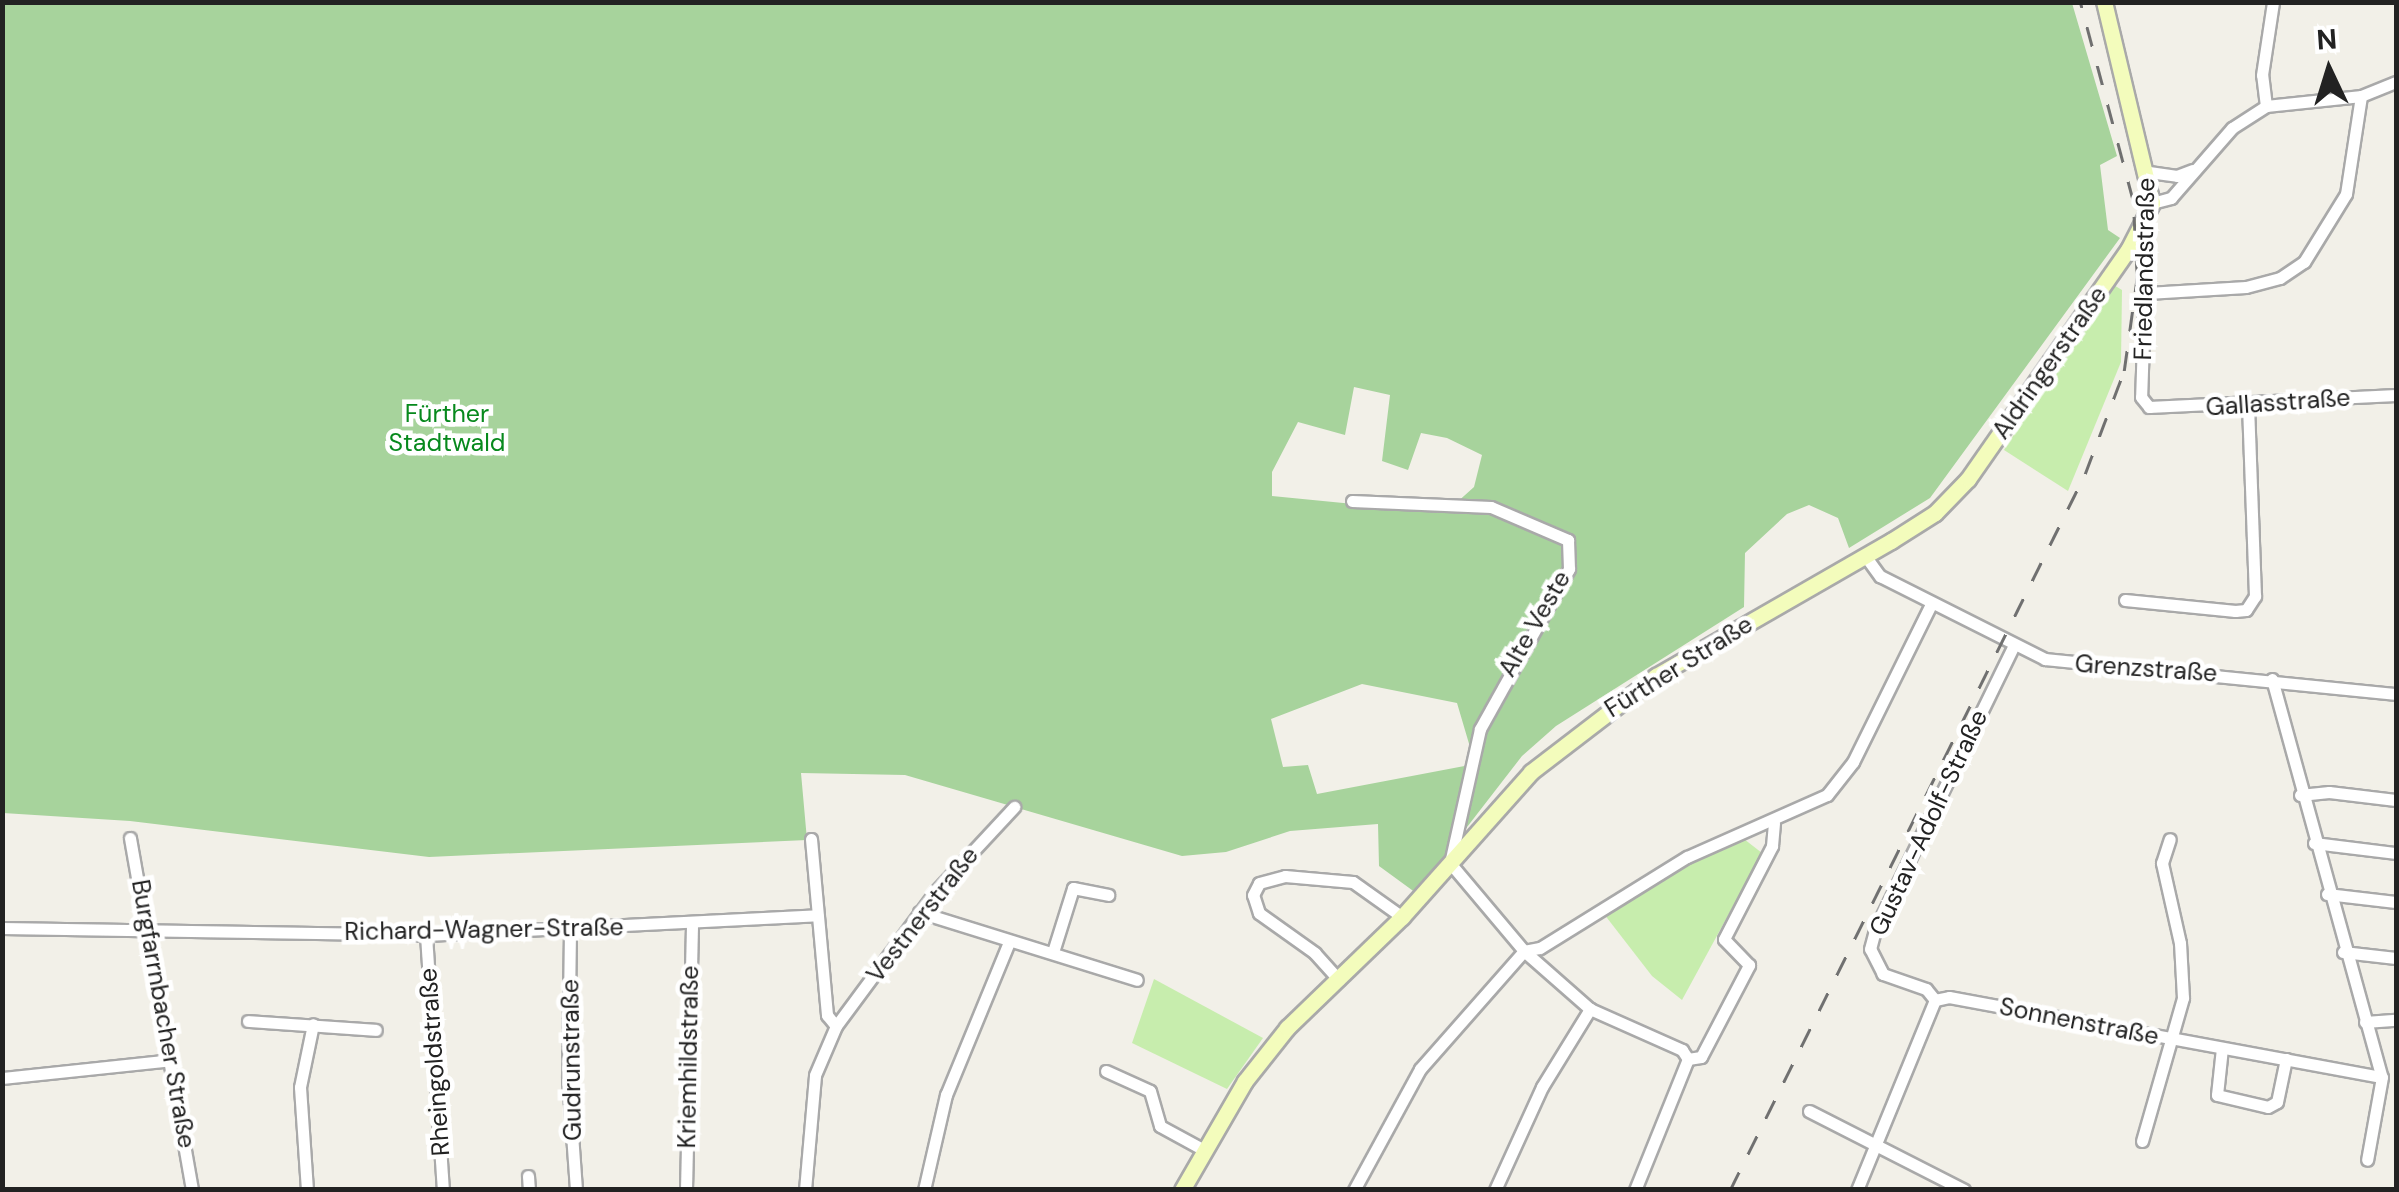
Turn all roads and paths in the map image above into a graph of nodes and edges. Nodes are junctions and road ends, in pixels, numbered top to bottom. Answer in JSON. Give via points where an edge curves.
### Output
{"nodes":[{"id":1,"x":2104,"y":2,"type":"edge"},
{"id":2,"x":2274,"y":2,"type":"edge"},
{"id":3,"x":2396,"y":82,"type":"edge"},
{"id":4,"x":2361,"y":96,"type":"junction"},
{"id":5,"x":2266,"y":106,"type":"junction"},
{"id":6,"x":2197,"y":168,"type":"junction"},
{"id":7,"x":2149,"y":172,"type":"junction"},
{"id":8,"x":2170,"y":176,"type":"junction"},
{"id":9,"x":2174,"y":196,"type":"junction"},
{"id":10,"x":2152,"y":203,"type":"junction"},
{"id":11,"x":2147,"y":220,"type":"junction"},
{"id":12,"x":2148,"y":293,"type":"junction"},
{"id":13,"x":2396,"y":395,"type":"edge"},
{"id":14,"x":2248,"y":406,"type":"junction"},
{"id":15,"x":2160,"y":411,"type":"joint"},
{"id":16,"x":1986,"y":455,"type":"joint"},
{"id":17,"x":1352,"y":501,"type":"dead end"},
{"id":18,"x":1866,"y":557,"type":"junction"},
{"id":19,"x":2125,"y":600,"type":"dead end"},
{"id":20,"x":1931,"y":604,"type":"junction"},
{"id":21,"x":2013,"y":647,"type":"junction"},
{"id":22,"x":2272,"y":679,"type":"junction"},
{"id":23,"x":2396,"y":694,"type":"edge"},
{"id":24,"x":2300,"y":795,"type":"junction"},
{"id":25,"x":2396,"y":800,"type":"edge"},
{"id":26,"x":1014,"y":807,"type":"dead end"},
{"id":27,"x":1774,"y":823,"type":"junction"},
{"id":28,"x":130,"y":838,"type":"dead end"},
{"id":29,"x":812,"y":838,"type":"dead end"},
{"id":30,"x":2170,"y":839,"type":"dead end"},
{"id":31,"x":2314,"y":843,"type":"junction"},
{"id":32,"x":2396,"y":853,"type":"edge"},
{"id":33,"x":1450,"y":863,"type":"junction"},
{"id":34,"x":2327,"y":894,"type":"junction"},
{"id":35,"x":1108,"y":895,"type":"dead end"},
{"id":36,"x":2396,"y":902,"type":"edge"},
{"id":37,"x":919,"y":912,"type":"junction"},
{"id":38,"x":817,"y":915,"type":"junction"},
{"id":39,"x":1402,"y":917,"type":"junction"},
{"id":40,"x":692,"y":924,"type":"junction"},
{"id":41,"x":150,"y":926,"type":"junction"},
{"id":42,"x":2,"y":928,"type":"edge"},
{"id":43,"x":570,"y":931,"type":"junction"},
{"id":44,"x":426,"y":936,"type":"junction"},
{"id":45,"x":1009,"y":942,"type":"junction"},
{"id":46,"x":1524,"y":951,"type":"junction"},
{"id":47,"x":1053,"y":952,"type":"junction"},
{"id":48,"x":2344,"y":952,"type":"junction"},
{"id":49,"x":2396,"y":958,"type":"edge"},
{"id":50,"x":1137,"y":980,"type":"dead end"},
{"id":51,"x":1340,"y":980,"type":"junction"},
{"id":52,"x":1936,"y":1000,"type":"junction"},
{"id":53,"x":1590,"y":1010,"type":"junction"},
{"id":54,"x":2396,"y":1020,"type":"edge"},
{"id":55,"x":248,"y":1022,"type":"dead end"},
{"id":56,"x":2365,"y":1022,"type":"junction"},
{"id":57,"x":313,"y":1024,"type":"junction"},
{"id":58,"x":836,"y":1026,"type":"junction"},
{"id":59,"x":376,"y":1030,"type":"dead end"},
{"id":60,"x":2172,"y":1041,"type":"junction"},
{"id":61,"x":2222,"y":1048,"type":"junction"},
{"id":62,"x":1695,"y":1058,"type":"junction"},
{"id":63,"x":2286,"y":1059,"type":"junction"},
{"id":64,"x":172,"y":1060,"type":"junction"},
{"id":65,"x":1106,"y":1071,"type":"dead end"},
{"id":66,"x":2382,"y":1077,"type":"junction"},
{"id":67,"x":2,"y":1078,"type":"edge"},
{"id":68,"x":1809,"y":1111,"type":"dead end"},
{"id":69,"x":2142,"y":1141,"type":"dead end"},
{"id":70,"x":1878,"y":1142,"type":"junction"},
{"id":71,"x":1206,"y":1151,"type":"junction"},
{"id":72,"x":2367,"y":1160,"type":"dead end"},
{"id":73,"x":192,"y":1190,"type":"edge"},
{"id":74,"x":308,"y":1190,"type":"edge"},
{"id":75,"x":443,"y":1190,"type":"edge"},
{"id":76,"x":576,"y":1190,"type":"edge"},
{"id":77,"x":686,"y":1190,"type":"edge"},
{"id":78,"x":805,"y":1190,"type":"edge"},
{"id":79,"x":924,"y":1190,"type":"edge"},
{"id":80,"x":1182,"y":1190,"type":"edge"},
{"id":81,"x":1354,"y":1190,"type":"edge"},
{"id":82,"x":1495,"y":1190,"type":"edge"},
{"id":83,"x":1635,"y":1190,"type":"edge"},
{"id":84,"x":1856,"y":1190,"type":"edge"},
{"id":85,"x":1964,"y":1190,"type":"edge"}],
"edges":[{"from":1,"to":7,"type":"main road","name":"Friedlandstraße"},
{"from":2,"to":5,"type":"street","via":[[2262,75]]},
{"from":3,"to":4,"type":"street"},
{"from":4,"to":5,"type":"street"},
{"from":4,"to":12,"type":"street","via":[[2346,194],[2304,262],[2280,278],[2246,287]]},
{"from":5,"to":6,"type":"street","via":[[2232,128]]},
{"from":6,"to":8,"type":"street"},
{"from":6,"to":9,"type":"street"},
{"from":7,"to":8,"type":"street"},
{"from":7,"to":10,"type":"main road","name":"Friedlandstraße"},
{"from":8,"to":9,"type":"street"},
{"from":9,"to":10,"type":"street"},
{"from":10,"to":11,"type":"main road","name":"Friedlandstraße"},
{"from":11,"to":12,"type":"street","name":"Friedlandstraße"},
{"from":11,"to":16,"type":"main road","name":"Aldringerstraße"},
{"from":12,"to":15,"type":"street","name":"Friedlandstraße","via":[[2141,397]]},
{"from":13,"to":14,"type":"street","name":"Gallasstraße"},
{"from":14,"to":15,"type":"street","name":"Gallasstraße"},
{"from":14,"to":19,"type":"street","via":[[2255,596],[2246,610]]},
{"from":16,"to":18,"type":"main road","name":"Fürther Straße","via":[[1936,512]]},
{"from":17,"to":33,"type":"street","name":"Alte Veste","via":[[1491,507],[1568,540],[1572,556],[1480,730]]},
{"from":18,"to":20,"type":"street","name":"Grenzstraße","via":[[1880,576]]},
{"from":18,"to":33,"type":"main road","name":"Fürther Straße","via":[[1656,676],[1593,720],[1532,772]]},
{"from":20,"to":21,"type":"street","name":"Grenzstraße"},
{"from":20,"to":27,"type":"street","via":[[1841,781],[1828,796]]},
{"from":21,"to":22,"type":"street","name":"Grenzstraße","via":[[2079,668]]},
{"from":21,"to":52,"type":"street","name":"Gustav-Adolf-Straße","via":[[1870,949],[1883,974],[1926,989]]},
{"from":22,"to":23,"type":"street","name":"Grenzstraße"},
{"from":22,"to":24,"type":"street"},
{"from":24,"to":25,"type":"street"},
{"from":24,"to":31,"type":"street"},
{"from":26,"to":37,"type":"street","name":"Vestnerstraße"},
{"from":27,"to":46,"type":"street","via":[[1687,857]]},
{"from":27,"to":62,"type":"street","via":[[1772,846],[1724,939],[1749,965]]},
{"from":28,"to":41,"type":"street","name":"Burgfarrnbacher Straße"},
{"from":29,"to":38,"type":"street","name":"Vestnerstraße"},
{"from":30,"to":60,"type":"street","via":[[2162,862],[2180,943],[2182,998]]},
{"from":31,"to":32,"type":"street"},
{"from":31,"to":34,"type":"street"},
{"from":33,"to":39,"type":"main road","name":"Fürther Straße"},
{"from":33,"to":46,"type":"street"},
{"from":34,"to":36,"type":"street"},
{"from":34,"to":48,"type":"street"},
{"from":35,"to":47,"type":"street","via":[[1073,888]]},
{"from":37,"to":45,"type":"street"},
{"from":37,"to":58,"type":"street","name":"Vestnerstraße"},
{"from":38,"to":40,"type":"street","name":"Richard-Wagner-Straße"},
{"from":38,"to":58,"type":"street","name":"Vestnerstraße","via":[[827,1015]]},
{"from":39,"to":51,"type":"main road","name":"Fürther Straße"},
{"from":39,"to":51,"type":"street","via":[[1353,882],[1285,876],[1260,883],[1253,895],[1260,913],[1315,952]]},
{"from":40,"to":43,"type":"street","name":"Richard-Wagner-Straße"},
{"from":40,"to":77,"type":"street","name":"Kriemhildstraße"},
{"from":41,"to":42,"type":"street","name":"Richard-Wagner-Straße"},
{"from":41,"to":44,"type":"street","name":"Richard-Wagner-Straße"},
{"from":41,"to":64,"type":"street","name":"Burgfarrnbacher Straße"},
{"from":43,"to":44,"type":"street","name":"Richard-Wagner-Straße"},
{"from":43,"to":76,"type":"street","name":"Gudrunstraße","via":[[568,1078]]},
{"from":44,"to":75,"type":"street","name":"Rheingoldstraße"},
{"from":45,"to":47,"type":"street"},
{"from":45,"to":79,"type":"street","via":[[946,1095]]},
{"from":46,"to":53,"type":"street"},
{"from":46,"to":81,"type":"street","via":[[1420,1069]]},
{"from":47,"to":50,"type":"street"},
{"from":48,"to":49,"type":"street"},
{"from":48,"to":56,"type":"street"},
{"from":51,"to":71,"type":"main road","name":"Fürther Straße","via":[[1287,1028],[1245,1081]]},
{"from":52,"to":60,"type":"street","name":"Sonnenstraße","via":[[1949,996]]},
{"from":52,"to":70,"type":"street"},
{"from":53,"to":62,"type":"street"},
{"from":53,"to":82,"type":"street","via":[[1542,1088]]},
{"from":54,"to":56,"type":"street"},
{"from":55,"to":57,"type":"street"},
{"from":56,"to":66,"type":"street"},
{"from":57,"to":59,"type":"street"},
{"from":57,"to":74,"type":"street","via":[[300,1087]]},
{"from":58,"to":78,"type":"street","name":"Vestnerstraße","via":[[815,1075]]},
{"from":60,"to":61,"type":"street","name":"Sonnenstraße"},
{"from":60,"to":69,"type":"street"},
{"from":61,"to":63,"type":"street","name":"Sonnenstraße"},
{"from":61,"to":63,"type":"street","via":[[2216,1095],[2268,1107],[2277,1102]]},
{"from":62,"to":83,"type":"street"},
{"from":63,"to":66,"type":"street","name":"Sonnenstraße"},
{"from":64,"to":67,"type":"street"},
{"from":64,"to":73,"type":"street","name":"Burgfarrnbacher Straße"},
{"from":65,"to":71,"type":"street","via":[[1150,1091],[1160,1126]]},
{"from":66,"to":72,"type":"street"},
{"from":68,"to":70,"type":"street"},
{"from":70,"to":84,"type":"street"},
{"from":70,"to":85,"type":"street"},
{"from":71,"to":80,"type":"main road","name":"Fürther Straße"}]}
